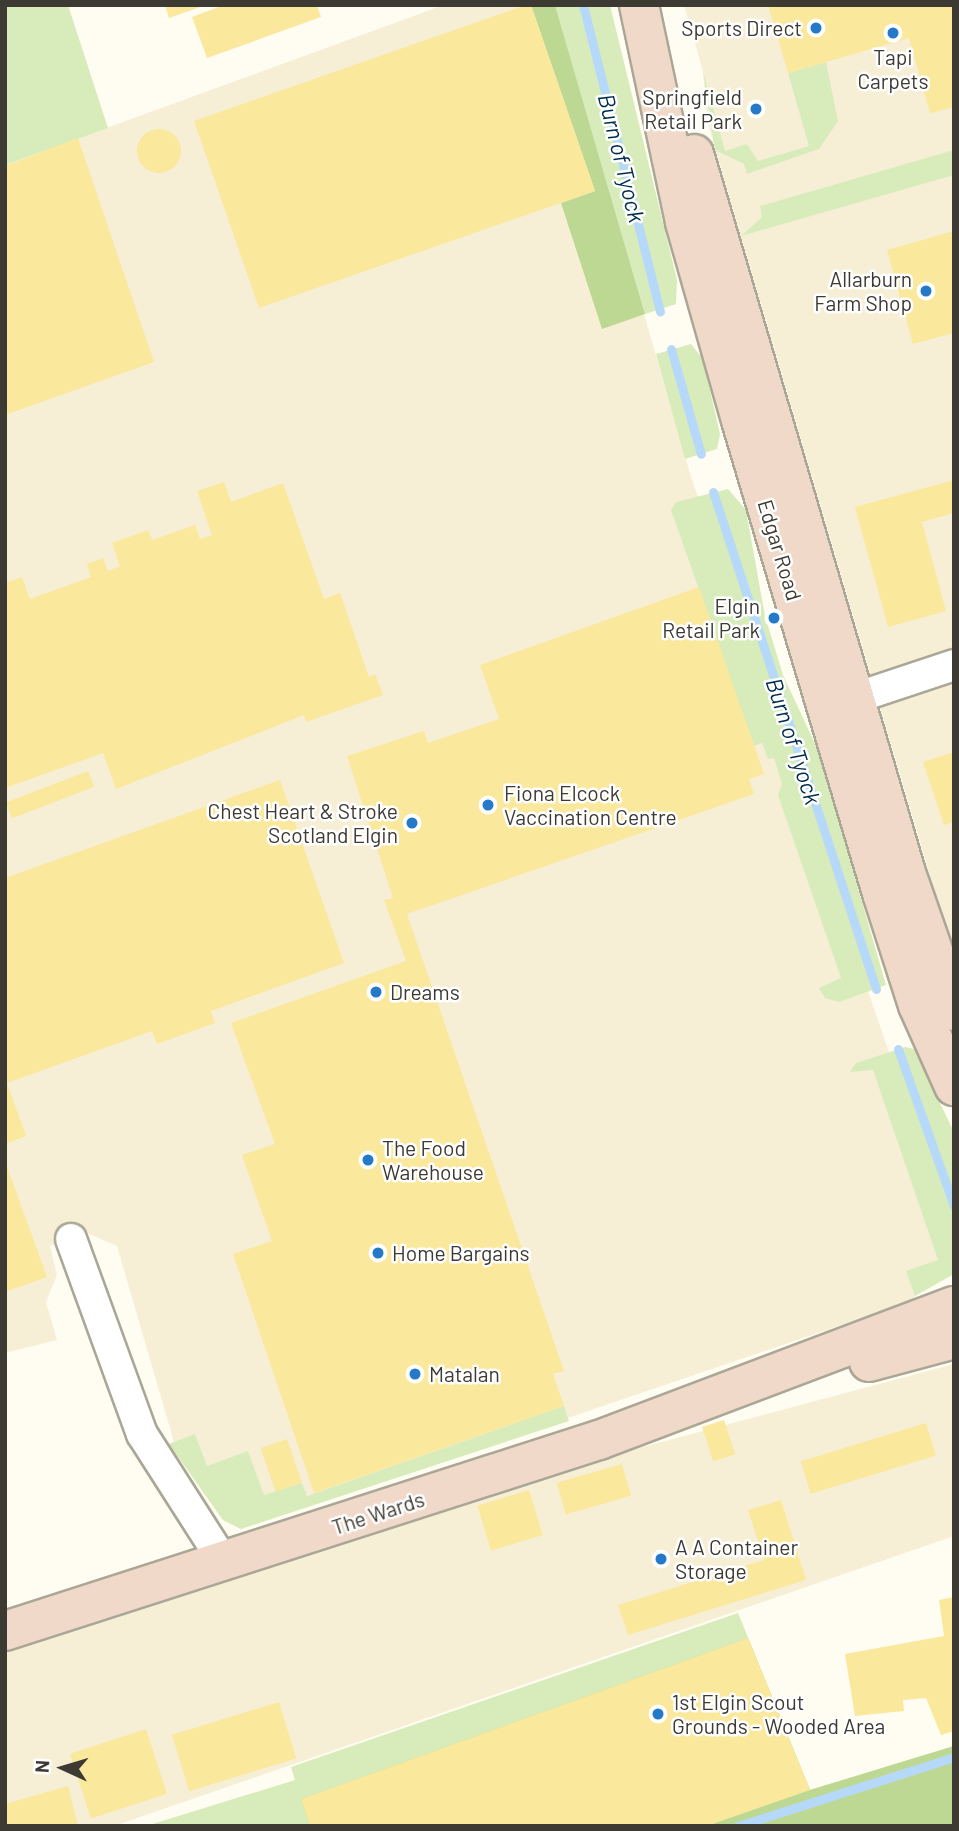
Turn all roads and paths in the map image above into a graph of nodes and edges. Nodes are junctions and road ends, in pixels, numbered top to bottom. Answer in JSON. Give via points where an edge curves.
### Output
{"nodes":[{"id":1,"x":639,"y":5,"type":"edge"},
{"id":2,"x":647,"y":5,"type":"edge"},
{"id":3,"x":954,"y":665,"type":"edge"},
{"id":4,"x":841,"y":703,"type":"junction"},
{"id":5,"x":954,"y":1011,"type":"edge"},
{"id":6,"x":954,"y":1086,"type":"edge"},
{"id":7,"x":71,"y":1239,"type":"dead end"},
{"id":8,"x":954,"y":1306,"type":"edge"},
{"id":9,"x":954,"y":1339,"type":"edge"},
{"id":10,"x":747,"y":1387,"type":"junction"},
{"id":11,"x":225,"y":1564,"type":"junction"},
{"id":12,"x":5,"y":1631,"type":"edge"}],
"edges":[{"from":1,"to":4,"type":"street","name":"Edgar Road","via":[[685,222]]},
{"from":2,"to":4,"type":"street","name":"Edgar Road"},
{"from":3,"to":4,"type":"street"},
{"from":4,"to":5,"type":"street","name":"Edgar Road"},
{"from":4,"to":6,"type":"street","name":"Edgar Road","via":[[918,1005]]},
{"from":7,"to":11,"type":"street","via":[[142,1434]]},
{"from":8,"to":10,"type":"street","name":"The Wards","via":[[796,1362]]},
{"from":9,"to":10,"type":"street","name":"The Wards","via":[[802,1381]]},
{"from":10,"to":11,"type":"street","name":"The Wards"},
{"from":11,"to":12,"type":"street","name":"The Wards"}]}
